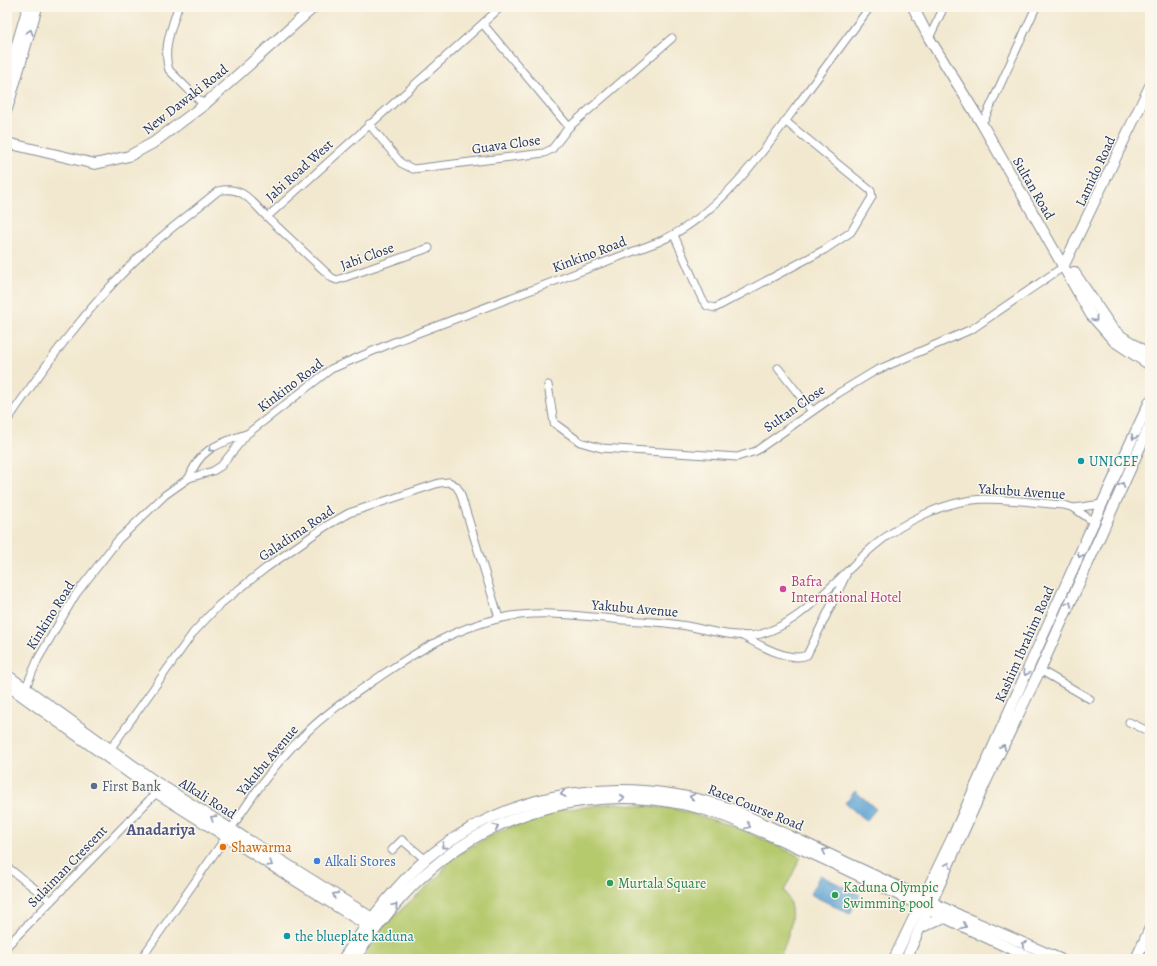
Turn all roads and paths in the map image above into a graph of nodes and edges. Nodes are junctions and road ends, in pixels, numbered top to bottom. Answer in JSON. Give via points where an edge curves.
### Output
{"nodes":[{"id":1,"x":28,"y":7,"type":"edge"},
{"id":2,"x":37,"y":7,"type":"edge"},
{"id":3,"x":178,"y":7,"type":"edge"},
{"id":4,"x":314,"y":7,"type":"edge"},
{"id":5,"x":502,"y":7,"type":"edge"},
{"id":6,"x":870,"y":7,"type":"edge"},
{"id":7,"x":913,"y":7,"type":"edge"},
{"id":8,"x":920,"y":7,"type":"edge"},
{"id":9,"x":944,"y":7,"type":"edge"},
{"id":10,"x":1036,"y":7,"type":"edge"},
{"id":11,"x":482,"y":24,"type":"junction"},
{"id":12,"x":930,"y":35,"type":"junction"},
{"id":13,"x":672,"y":38,"type":"dead end"},
{"id":14,"x":21,"y":45,"type":"junction"},
{"id":15,"x":7,"y":78,"type":"edge"},
{"id":16,"x":1150,"y":86,"type":"edge"},
{"id":17,"x":204,"y":105,"type":"junction"},
{"id":18,"x":7,"y":109,"type":"edge"},
{"id":19,"x":986,"y":118,"type":"junction"},
{"id":20,"x":785,"y":121,"type":"junction"},
{"id":21,"x":369,"y":124,"type":"junction"},
{"id":22,"x":569,"y":127,"type":"junction"},
{"id":23,"x":7,"y":143,"type":"edge"},
{"id":24,"x":267,"y":217,"type":"junction"},
{"id":25,"x":674,"y":235,"type":"junction"},
{"id":26,"x":429,"y":248,"type":"dead end"},
{"id":27,"x":1065,"y":264,"type":"junction"},
{"id":28,"x":1150,"y":363,"type":"edge"},
{"id":29,"x":778,"y":368,"type":"dead end"},
{"id":30,"x":548,"y":385,"type":"dead end"},
{"id":31,"x":1150,"y":401,"type":"edge"},
{"id":32,"x":812,"y":411,"type":"junction"},
{"id":33,"x":7,"y":421,"type":"edge"},
{"id":34,"x":1150,"y":425,"type":"edge"},
{"id":35,"x":247,"y":434,"type":"junction"},
{"id":36,"x":189,"y":478,"type":"junction"},
{"id":37,"x":1102,"y":504,"type":"junction"},
{"id":38,"x":1074,"y":508,"type":"junction"},
{"id":39,"x":1094,"y":523,"type":"junction"},
{"id":40,"x":848,"y":571,"type":"junction"},
{"id":41,"x":499,"y":618,"type":"junction"},
{"id":42,"x":1048,"y":626,"type":"junction"},
{"id":43,"x":1058,"y":630,"type":"junction"},
{"id":44,"x":741,"y":635,"type":"junction"},
{"id":45,"x":1040,"y":670,"type":"junction"},
{"id":46,"x":7,"y":675,"type":"edge"},
{"id":47,"x":7,"y":685,"type":"edge"},
{"id":48,"x":26,"y":687,"type":"junction"},
{"id":49,"x":1090,"y":699,"type":"dead end"},
{"id":50,"x":1129,"y":722,"type":"dead end"},
{"id":51,"x":1150,"y":732,"type":"edge"},
{"id":52,"x":111,"y":748,"type":"junction"},
{"id":53,"x":160,"y":790,"type":"junction"},
{"id":54,"x":228,"y":833,"type":"junction"},
{"id":55,"x":392,"y":850,"type":"dead end"},
{"id":56,"x":426,"y":860,"type":"junction"},
{"id":57,"x":7,"y":867,"type":"edge"},
{"id":58,"x":937,"y":881,"type":"junction"},
{"id":59,"x":904,"y":893,"type":"junction"},
{"id":60,"x":51,"y":901,"type":"junction"},
{"id":61,"x":385,"y":901,"type":"junction"},
{"id":62,"x":926,"y":903,"type":"junction"},
{"id":63,"x":352,"y":910,"type":"junction"},
{"id":64,"x":948,"y":914,"type":"junction"},
{"id":65,"x":911,"y":923,"type":"junction"},
{"id":66,"x":373,"y":924,"type":"junction"},
{"id":67,"x":920,"y":928,"type":"junction"},
{"id":68,"x":1150,"y":928,"type":"edge"},
{"id":69,"x":354,"y":942,"type":"junction"},
{"id":70,"x":7,"y":946,"type":"edge"},
{"id":71,"x":1028,"y":958,"type":"edge"},
{"id":72,"x":141,"y":959,"type":"edge"},
{"id":73,"x":343,"y":959,"type":"edge"},
{"id":74,"x":354,"y":959,"type":"edge"},
{"id":75,"x":894,"y":959,"type":"edge"},
{"id":76,"x":906,"y":959,"type":"edge"},
{"id":77,"x":1060,"y":959,"type":"edge"},
{"id":78,"x":1136,"y":959,"type":"edge"}],
"edges":[{"from":1,"to":14,"type":"main road"},
{"from":14,"to":2,"type":"main road","one_way":true},
{"from":3,"to":17,"type":"street","via":[[167,45],[166,62],[169,70]]},
{"from":4,"to":17,"type":"main road","name":"New Dawaki Road"},
{"from":5,"to":11,"type":"street","name":"Jabi Road West"},
{"from":6,"to":20,"type":"street","name":"Kinkino Road"},
{"from":7,"to":12,"type":"main road","name":"Sultan Road"},
{"from":8,"to":12,"type":"main road","name":"Sultan Road"},
{"from":9,"to":12,"type":"street"},
{"from":10,"to":19,"type":"street"},
{"from":11,"to":21,"type":"street","name":"Jabi Road West"},
{"from":11,"to":22,"type":"street"},
{"from":12,"to":19,"type":"main road","name":"Sultan Road"},
{"from":12,"to":27,"type":"main road","name":"Sultan Road"},
{"from":13,"to":22,"type":"street","name":"Guava Close"},
{"from":14,"to":15,"type":"main road"},
{"from":14,"to":18,"type":"main road"},
{"from":16,"to":27,"type":"main road","name":"Lamido Road"},
{"from":17,"to":23,"type":"main road","name":"New Dawaki Road","via":[[153,143],[111,162],[95,164]]},
{"from":19,"to":27,"type":"main road","name":"Sultan Road"},
{"from":20,"to":25,"type":"street","name":"Kinkino Road","via":[[763,151],[712,208]]},
{"from":20,"to":25,"type":"street","via":[[871,191],[872,197],[851,232],[824,250],[715,308],[707,306],[702,299]]},
{"from":21,"to":22,"type":"street","name":"Guava Close","via":[[401,163],[413,169],[544,154],[552,149]]},
{"from":21,"to":24,"type":"street","name":"Jabi Road West"},
{"from":24,"to":26,"type":"street","name":"Jabi Close","via":[[337,280]]},
{"from":24,"to":33,"type":"street","name":"Jabi Road West","via":[[238,190],[218,191],[146,251],[90,310]]},
{"from":25,"to":35,"type":"street","name":"Kinkino Road","via":[[394,342],[331,369]]},
{"from":27,"to":28,"type":"main road","name":"Sultan Road","via":[[1091,314],[1107,334],[1133,355]]},
{"from":27,"to":32,"type":"street","name":"Sultan Close","via":[[972,329],[875,371]]},
{"from":29,"to":32,"type":"street"},
{"from":30,"to":32,"type":"street","name":"Sultan Close","via":[[555,424],[580,442],[601,448],[737,457],[756,451]]},
{"from":31,"to":37,"type":"main road","name":"Kashim Ibrahim Road","one_way":true},
{"from":43,"to":34,"type":"main road","name":"Kashim Ibrahim Road","one_way":true},
{"from":35,"to":36,"type":"street","name":"Kinkino Road","via":[[221,466]]},
{"from":35,"to":36,"type":"street","name":"Kinkino Road","one_way":true,"via":[[217,445],[204,453],[193,467]]},
{"from":36,"to":48,"type":"street","name":"Kinkino Road","via":[[165,495],[118,540],[76,594],[38,659]]},
{"from":37,"to":38,"type":"street","name":"Yakubu Avenue"},
{"from":37,"to":39,"type":"main road","name":"Kashim Ibrahim Road"},
{"from":38,"to":39,"type":"street","name":"Yakubu Avenue"},
{"from":38,"to":40,"type":"street","name":"Yakubu Avenue","via":[[1064,505],[983,499],[963,502],[912,520],[873,546]]},
{"from":39,"to":42,"type":"main road","name":"Kashim Ibrahim Road","one_way":true},
{"from":40,"to":44,"type":"street","name":"Yakubu Avenue","via":[[800,615],[779,628],[758,635]]},
{"from":40,"to":44,"type":"street","via":[[807,655],[790,656]]},
{"from":41,"to":44,"type":"street","name":"Yakubu Avenue","via":[[573,616],[678,624]]},
{"from":41,"to":52,"type":"street","name":"Galadima Road","via":[[460,492],[449,482],[430,485],[349,513],[326,526],[219,605],[193,632]]},
{"from":41,"to":54,"type":"street","name":"Yakubu Avenue","via":[[455,632],[421,649],[335,708],[308,730],[282,759]]},
{"from":42,"to":43,"type":"main road"},
{"from":42,"to":58,"type":"main road","name":"Kashim Ibrahim Road","one_way":true},
{"from":43,"to":45,"type":"main road","name":"Kashim Ibrahim Road"},
{"from":45,"to":49,"type":"street"},
{"from":58,"to":45,"type":"main road","name":"Kashim Ibrahim Road","one_way":true},
{"from":46,"to":48,"type":"main road","name":"Alkali Road"},
{"from":47,"to":53,"type":"main road","name":"Alkali Road"},
{"from":48,"to":52,"type":"main road","name":"Alkali Road"},
{"from":50,"to":51,"type":"street"},
{"from":52,"to":53,"type":"main road","name":"Alkali Road"},
{"from":53,"to":54,"type":"main road","name":"Alkali Road"},
{"from":53,"to":60,"type":"street","name":"Sulaiman Crescent"},
{"from":54,"to":63,"type":"main road","name":"Alkali Road"},
{"from":54,"to":72,"type":"street","name":"Yakubu Avenue"},
{"from":55,"to":56,"type":"street","via":[[402,840]]},
{"from":59,"to":56,"type":"main road","name":"Race Course Road","one_way":true,"via":[[732,809],[702,799],[642,790],[580,791],[523,805],[477,826]]},
{"from":56,"to":61,"type":"main road","name":"Race Course Road"},
{"from":57,"to":60,"type":"street"},
{"from":58,"to":59,"type":"main road"},
{"from":58,"to":62,"type":"main road","name":"Kashim Ibrahim Road"},
{"from":58,"to":64,"type":"main road"},
{"from":59,"to":62,"type":"main road","name":"Race Course Road"},
{"from":59,"to":65,"type":"main road","via":[[911,912]]},
{"from":66,"to":59,"type":"main road","name":"Race Course Road","one_way":true,"via":[[432,867],[481,834],[505,822],[553,806],[583,800],[615,798],[671,802],[697,807]]},
{"from":60,"to":70,"type":"street","name":"Sulaiman Crescent"},
{"from":61,"to":63,"type":"main road"},
{"from":61,"to":66,"type":"main road","name":"Race Course Road"},
{"from":62,"to":64,"type":"main road","name":"Race Course Road"},
{"from":62,"to":65,"type":"main road"},
{"from":62,"to":67,"type":"main road"},
{"from":63,"to":66,"type":"main road","name":"Alkali Road"},
{"from":63,"to":69,"type":"main road"},
{"from":64,"to":67,"type":"main road"},
{"from":64,"to":71,"type":"main road","one_way":true},
{"from":77,"to":64,"type":"main road","one_way":true},
{"from":65,"to":75,"type":"main road"},
{"from":66,"to":69,"type":"main road","name":"Race Course Road"},
{"from":66,"to":74,"type":"main road","name":"Race Course Road"},
{"from":67,"to":76,"type":"main road"},
{"from":68,"to":78,"type":"main road"},
{"from":69,"to":73,"type":"main road","name":"Race Course Road"}]}
